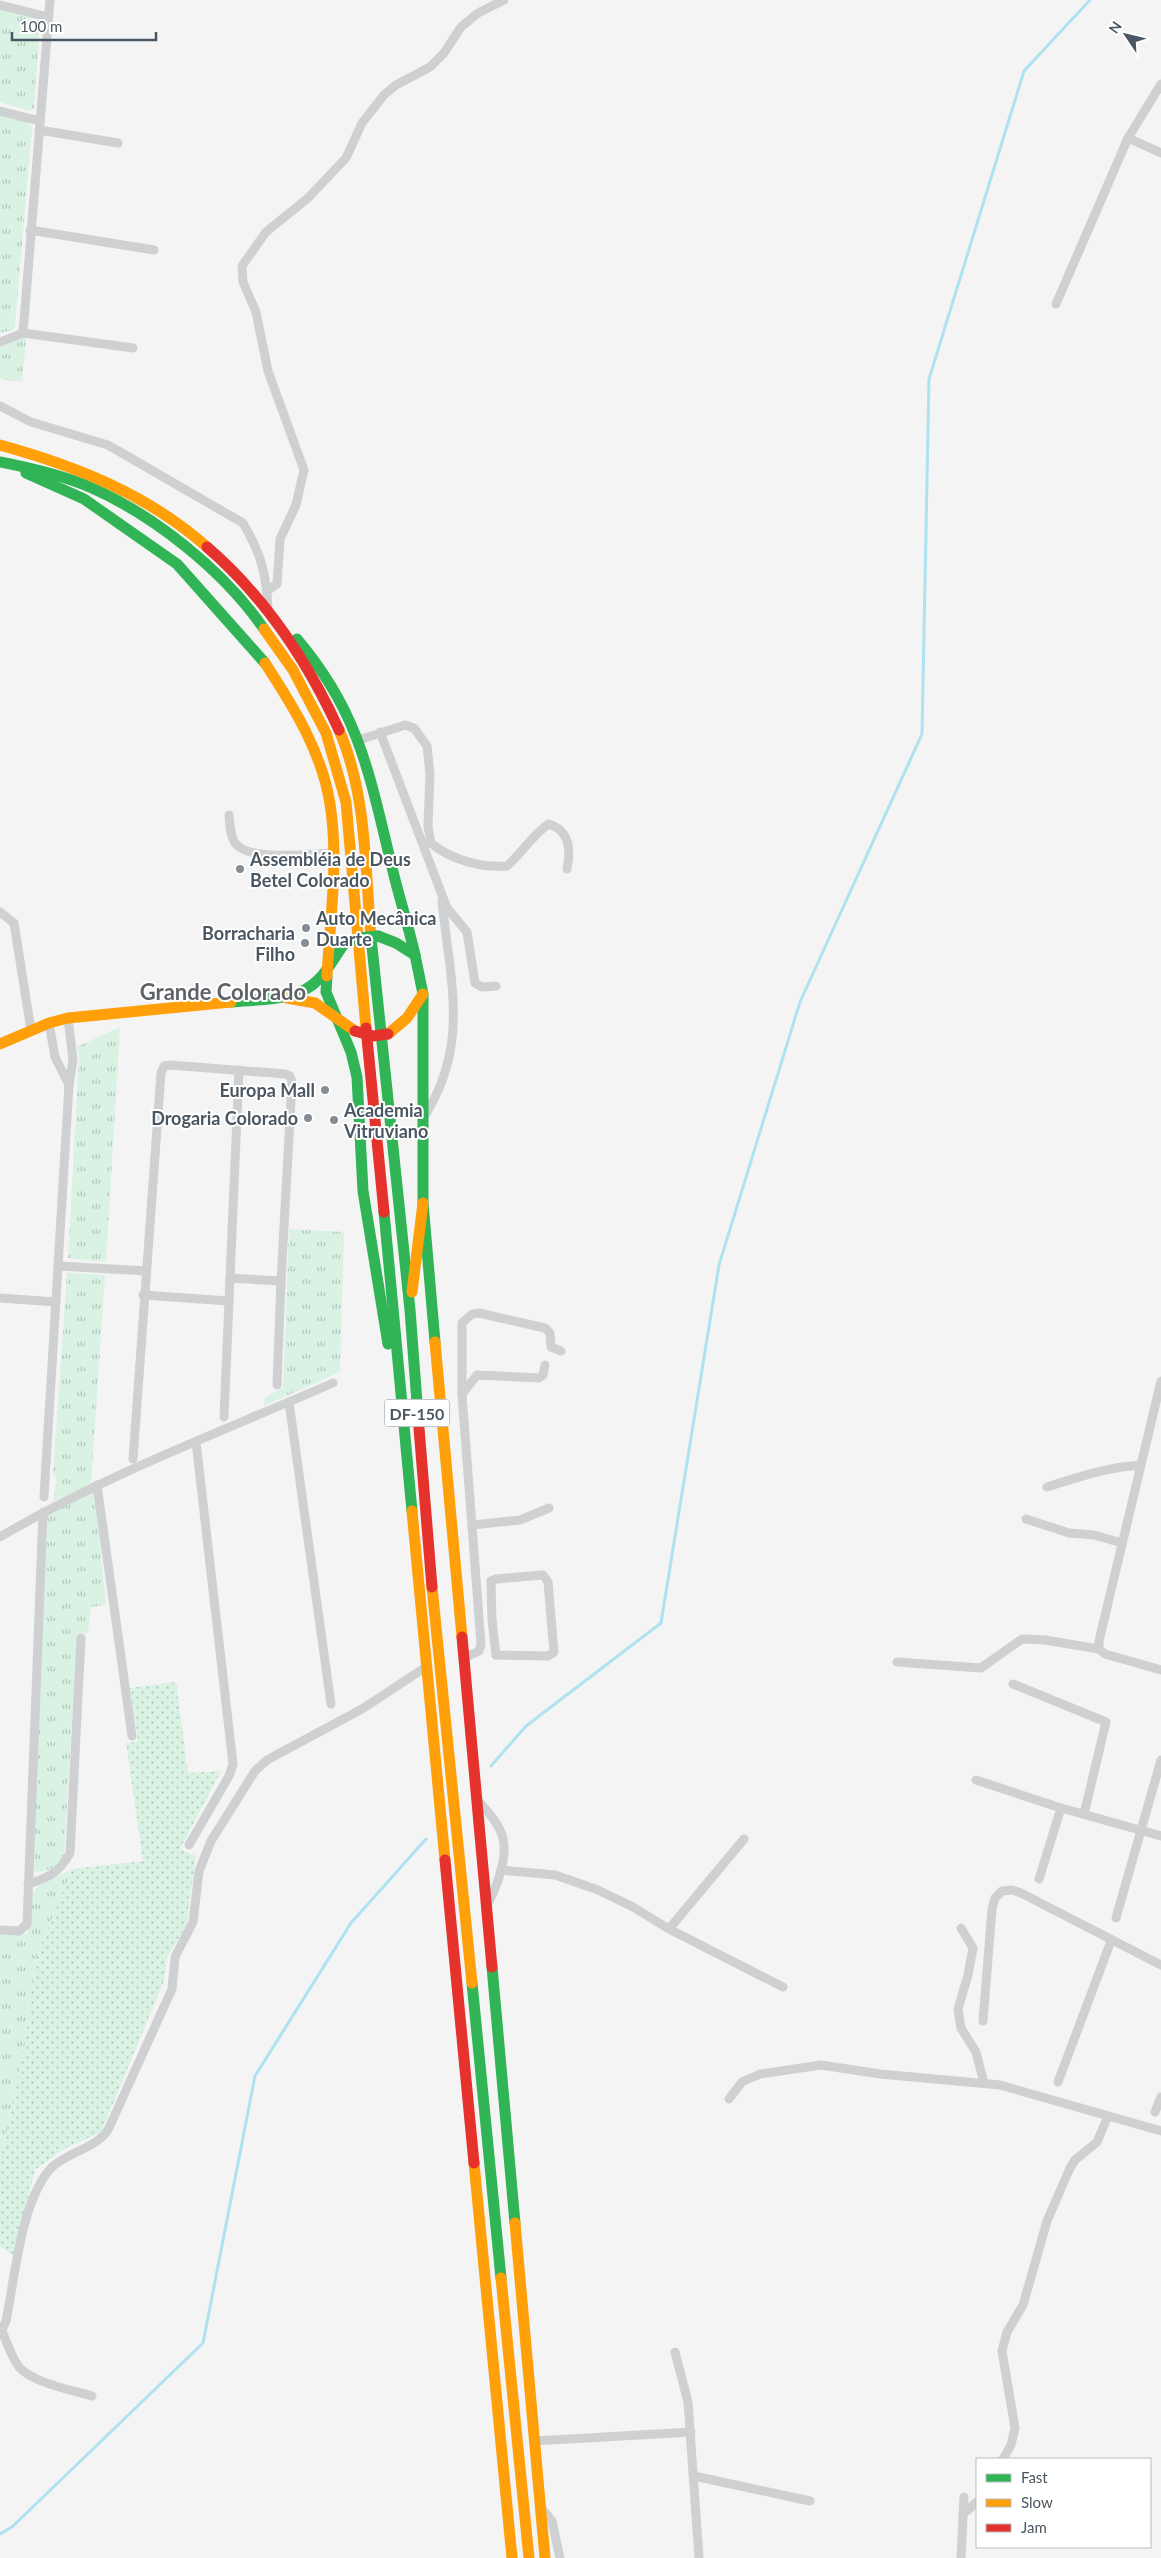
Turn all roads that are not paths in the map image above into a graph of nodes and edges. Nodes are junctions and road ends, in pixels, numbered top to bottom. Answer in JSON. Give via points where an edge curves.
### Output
{"nodes":[{"id":1,"x":50,"y":0,"type":"edge"},
{"id":2,"x":504,"y":0,"type":"edge"},
{"id":3,"x":0,"y":5,"type":"edge"},
{"id":4,"x":48,"y":17,"type":"junction"},
{"id":5,"x":1161,"y":84,"type":"edge"},
{"id":6,"x":0,"y":111,"type":"edge"},
{"id":7,"x":40,"y":125,"type":"junction"},
{"id":8,"x":1128,"y":138,"type":"junction"},
{"id":9,"x":118,"y":143,"type":"dead end"},
{"id":10,"x":1161,"y":153,"type":"edge"},
{"id":11,"x":30,"y":230,"type":"junction"},
{"id":12,"x":154,"y":250,"type":"dead end"},
{"id":13,"x":1056,"y":304,"type":"dead end"},
{"id":14,"x":23,"y":333,"type":"junction"},
{"id":15,"x":0,"y":342,"type":"edge"},
{"id":16,"x":133,"y":348,"type":"dead end"},
{"id":17,"x":0,"y":406,"type":"edge"},
{"id":18,"x":0,"y":445,"type":"edge"},
{"id":19,"x":0,"y":463,"type":"edge"},
{"id":20,"x":267,"y":591,"type":"junction"},
{"id":21,"x":272,"y":612,"type":"junction"},
{"id":22,"x":380,"y":732,"type":"junction"},
{"id":23,"x":359,"y":740,"type":"junction"},
{"id":24,"x":229,"y":815,"type":"dead end"},
{"id":25,"x":334,"y":853,"type":"junction"},
{"id":26,"x":567,"y":869,"type":"dead end"},
{"id":27,"x":441,"y":893,"type":"junction"},
{"id":28,"x":0,"y":912,"type":"edge"},
{"id":29,"x":415,"y":955,"type":"junction"},
{"id":30,"x":327,"y":969,"type":"junction"},
{"id":31,"x":496,"y":986,"type":"dead end"},
{"id":32,"x":423,"y":994,"type":"junction"},
{"id":33,"x":285,"y":997,"type":"junction"},
{"id":34,"x":68,"y":1018,"type":"junction"},
{"id":35,"x":336,"y":1018,"type":"junction"},
{"id":36,"x":49,"y":1023,"type":"junction"},
{"id":37,"x":31,"y":1030,"type":"junction"},
{"id":38,"x":0,"y":1044,"type":"edge"},
{"id":39,"x":240,"y":1070,"type":"junction"},
{"id":40,"x":69,"y":1085,"type":"junction"},
{"id":41,"x":422,"y":1121,"type":"junction"},
{"id":42,"x":423,"y":1203,"type":"junction"},
{"id":43,"x":59,"y":1266,"type":"junction"},
{"id":44,"x":146,"y":1271,"type":"junction"},
{"id":45,"x":230,"y":1278,"type":"junction"},
{"id":46,"x":280,"y":1281,"type":"junction"},
{"id":47,"x":143,"y":1295,"type":"junction"},
{"id":48,"x":0,"y":1298,"type":"edge"},
{"id":49,"x":229,"y":1301,"type":"junction"},
{"id":50,"x":56,"y":1302,"type":"junction"},
{"id":51,"x":410,"y":1311,"type":"junction"},
{"id":52,"x":561,"y":1351,"type":"dead end"},
{"id":53,"x":545,"y":1365,"type":"dead end"},
{"id":54,"x":1161,"y":1381,"type":"edge"},
{"id":55,"x":333,"y":1383,"type":"dead end"},
{"id":56,"x":277,"y":1385,"type":"dead end"},
{"id":57,"x":462,"y":1395,"type":"junction"},
{"id":58,"x":289,"y":1402,"type":"junction"},
{"id":59,"x":224,"y":1417,"type":"dead end"},
{"id":60,"x":404,"y":1432,"type":"junction"},
{"id":61,"x":196,"y":1442,"type":"junction"},
{"id":62,"x":133,"y":1459,"type":"dead end"},
{"id":63,"x":1141,"y":1465,"type":"junction"},
{"id":64,"x":97,"y":1485,"type":"junction"},
{"id":65,"x":1047,"y":1487,"type":"dead end"},
{"id":66,"x":44,"y":1497,"type":"dead end"},
{"id":67,"x":550,"y":1508,"type":"dead end"},
{"id":68,"x":43,"y":1512,"type":"junction"},
{"id":69,"x":1026,"y":1519,"type":"dead end"},
{"id":70,"x":472,"y":1525,"type":"junction"},
{"id":71,"x":0,"y":1537,"type":"edge"},
{"id":72,"x":1122,"y":1543,"type":"junction"},
{"id":73,"x":492,"y":1620,"type":"junction"},
{"id":74,"x":479,"y":1621,"type":"junction"},
{"id":75,"x":80,"y":1638,"type":"dead end"},
{"id":76,"x":1099,"y":1649,"type":"junction"},
{"id":77,"x":464,"y":1658,"type":"junction"},
{"id":78,"x":897,"y":1662,"type":"dead end"},
{"id":79,"x":426,"y":1667,"type":"junction"},
{"id":80,"x":1161,"y":1670,"type":"edge"},
{"id":81,"x":1013,"y":1684,"type":"dead end"},
{"id":82,"x":332,"y":1704,"type":"dead end"},
{"id":83,"x":132,"y":1736,"type":"dead end"},
{"id":84,"x":1161,"y":1760,"type":"edge"},
{"id":85,"x":976,"y":1780,"type":"dead end"},
{"id":86,"x":476,"y":1797,"type":"junction"},
{"id":87,"x":1061,"y":1808,"type":"junction"},
{"id":88,"x":1084,"y":1814,"type":"junction"},
{"id":89,"x":1140,"y":1829,"type":"junction"},
{"id":90,"x":1161,"y":1836,"type":"edge"},
{"id":91,"x":744,"y":1839,"type":"dead end"},
{"id":92,"x":189,"y":1845,"type":"dead end"},
{"id":93,"x":501,"y":1870,"type":"junction"},
{"id":94,"x":1039,"y":1879,"type":"dead end"},
{"id":95,"x":28,"y":1884,"type":"junction"},
{"id":96,"x":487,"y":1906,"type":"junction"},
{"id":97,"x":1116,"y":1918,"type":"dead end"},
{"id":98,"x":961,"y":1928,"type":"dead end"},
{"id":99,"x":668,"y":1929,"type":"junction"},
{"id":100,"x":0,"y":1930,"type":"edge"},
{"id":101,"x":1111,"y":1941,"type":"junction"},
{"id":102,"x":1161,"y":1965,"type":"edge"},
{"id":103,"x":783,"y":1987,"type":"dead end"},
{"id":104,"x":983,"y":2021,"type":"dead end"},
{"id":105,"x":1058,"y":2082,"type":"dead end"},
{"id":106,"x":984,"y":2084,"type":"junction"},
{"id":107,"x":1161,"y":2097,"type":"edge"},
{"id":108,"x":730,"y":2099,"type":"dead end"},
{"id":109,"x":1155,"y":2112,"type":"dead end"},
{"id":110,"x":1108,"y":2116,"type":"junction"},
{"id":111,"x":1161,"y":2131,"type":"edge"},
{"id":112,"x":1,"y":2333,"type":"edge"},
{"id":113,"x":675,"y":2352,"type":"dead end"},
{"id":114,"x":92,"y":2396,"type":"dead end"},
{"id":115,"x":691,"y":2432,"type":"junction"},
{"id":116,"x":534,"y":2441,"type":"junction"},
{"id":117,"x":1004,"y":2458,"type":"edge"},
{"id":118,"x":694,"y":2476,"type":"junction"},
{"id":119,"x":964,"y":2496,"type":"dead end"},
{"id":120,"x":810,"y":2501,"type":"dead end"},
{"id":121,"x":976,"y":2503,"type":"edge"},
{"id":122,"x":540,"y":2506,"type":"junction"},
{"id":123,"x":963,"y":2514,"type":"junction"},
{"id":124,"x":512,"y":2558,"type":"edge"},
{"id":125,"x":529,"y":2558,"type":"edge"},
{"id":126,"x":545,"y":2558,"type":"edge"},
{"id":127,"x":560,"y":2558,"type":"edge"},
{"id":128,"x":699,"y":2558,"type":"edge"},
{"id":129,"x":961,"y":2558,"type":"edge"}],
"edges":[{"from":1,"to":4,"type":"street"},
{"from":2,"to":20,"type":"street","via":[[478,13],[461,27],[430,67],[384,95],[362,123],[346,158],[308,198],[266,232],[242,266],[243,282],[256,312],[268,371],[304,470],[296,505],[280,539],[277,584]]},
{"from":3,"to":4,"type":"street"},
{"from":4,"to":7,"type":"street"},
{"from":5,"to":8,"type":"street"},
{"from":6,"to":7,"type":"street"},
{"from":7,"to":9,"type":"street"},
{"from":7,"to":11,"type":"street"},
{"from":8,"to":10,"type":"street"},
{"from":8,"to":13,"type":"street"},
{"from":11,"to":12,"type":"street"},
{"from":11,"to":14,"type":"street"},
{"from":14,"to":15,"type":"street"},
{"from":14,"to":16,"type":"street"},
{"from":17,"to":20,"type":"street","via":[[31,422],[108,445],[243,523],[266,573]]},
{"from":18,"to":21,"type":"main road","number":"DF-150","via":[[79,467],[147,500],[199,540],[248,584]]},
{"from":19,"to":25,"type":"main road","via":[[84,499],[140,536],[177,564],[239,630],[293,706],[316,752],[330,803]]},
{"from":19,"to":60,"type":"main road","number":"DF-150","via":[[44,471],[92,488],[155,524],[209,566],[245,601],[293,670],[326,733],[346,802]]},
{"from":20,"to":21,"type":"street"},
{"from":21,"to":23,"type":"main road","via":[[319,661],[353,721]]},
{"from":21,"to":51,"type":"main road","number":"DF-150","via":[[308,666],[339,728],[350,760],[362,819],[375,985]]},
{"from":22,"to":23,"type":"street"},
{"from":22,"to":26,"type":"street","via":[[405,725],[414,728],[427,746],[430,774],[428,826],[431,843],[439,850],[461,860],[494,867],[507,866],[524,851],[540,829],[549,824],[565,836],[571,851]]},
{"from":22,"to":27,"type":"street"},
{"from":23,"to":29,"type":"main road","via":[[371,775]]},
{"from":24,"to":25,"type":"street","via":[[237,845],[249,852]]},
{"from":25,"to":30,"type":"main road"},
{"from":27,"to":31,"type":"street","via":[[447,908],[467,932],[475,983],[482,987]]},
{"from":27,"to":41,"type":"street","via":[[454,987],[454,1024],[449,1061],[437,1098]]},
{"from":28,"to":37,"type":"street","via":[[14,923]]},
{"from":29,"to":30,"type":"main road","bridge":true,"via":[[378,936],[359,938],[344,944]]},
{"from":29,"to":32,"type":"main road"},
{"from":30,"to":33,"type":"main road","via":[[311,988]]},
{"from":30,"to":35,"type":"main road","via":[[326,992]]},
{"from":32,"to":35,"type":"main road","bridge":true,"via":[[408,1018],[388,1034],[373,1036],[355,1031]]},
{"from":32,"to":41,"type":"main road"},
{"from":33,"to":34,"type":"main road"},
{"from":33,"to":35,"type":"main road","via":[[315,1004]]},
{"from":34,"to":36,"type":"main road"},
{"from":34,"to":40,"type":"street","via":[[73,1060]]},
{"from":35,"to":60,"type":"main road","via":[[351,1052],[357,1077],[363,1191]]},
{"from":36,"to":37,"type":"main road"},
{"from":36,"to":40,"type":"street","via":[[55,1057]]},
{"from":37,"to":38,"type":"main road"},
{"from":39,"to":44,"type":"street","via":[[170,1065],[164,1066],[160,1073]]},
{"from":39,"to":45,"type":"street"},
{"from":39,"to":46,"type":"street","via":[[285,1074],[292,1082]]},
{"from":40,"to":43,"type":"street"},
{"from":41,"to":42,"type":"main road"},
{"from":42,"to":51,"type":"main road"},
{"from":42,"to":77,"type":"main road"},
{"from":43,"to":44,"type":"street"},
{"from":43,"to":50,"type":"street"},
{"from":44,"to":47,"type":"street"},
{"from":45,"to":46,"type":"street"},
{"from":45,"to":49,"type":"street"},
{"from":46,"to":56,"type":"street"},
{"from":47,"to":49,"type":"street"},
{"from":47,"to":62,"type":"street"},
{"from":48,"to":50,"type":"street"},
{"from":49,"to":59,"type":"street"},
{"from":50,"to":66,"type":"street"},
{"from":51,"to":125,"type":"main road","number":"DF-150","via":[[422,1482]]},
{"from":52,"to":57,"type":"street","via":[[551,1347],[550,1333],[544,1328],[472,1314],[462,1323],[460,1331]]},
{"from":53,"to":57,"type":"street","via":[[539,1378],[477,1375]]},
{"from":54,"to":63,"type":"street"},
{"from":55,"to":58,"type":"street"},
{"from":57,"to":70,"type":"street"},
{"from":58,"to":61,"type":"street"},
{"from":58,"to":82,"type":"street"},
{"from":60,"to":79,"type":"main road","number":"DF-150"},
{"from":61,"to":64,"type":"street"},
{"from":61,"to":92,"type":"street","via":[[233,1764]]},
{"from":63,"to":65,"type":"street","via":[[1093,1472]]},
{"from":63,"to":72,"type":"street"},
{"from":64,"to":68,"type":"street"},
{"from":64,"to":83,"type":"street"},
{"from":67,"to":70,"type":"street","via":[[520,1520]]},
{"from":68,"to":71,"type":"street"},
{"from":68,"to":95,"type":"street"},
{"from":69,"to":72,"type":"street","via":[[1069,1534],[1094,1535]]},
{"from":70,"to":74,"type":"street"},
{"from":72,"to":76,"type":"street"},
{"from":73,"to":73,"type":"street","via":[[491,1582],[543,1575],[548,1582],[554,1652],[548,1656],[499,1656],[494,1650]]},
{"from":73,"to":74,"type":"street"},
{"from":74,"to":77,"type":"street","via":[[479,1651]]},
{"from":75,"to":95,"type":"street","via":[[70,1853],[56,1873]]},
{"from":76,"to":78,"type":"street","via":[[1022,1639],[981,1668]]},
{"from":76,"to":80,"type":"street","via":[[1105,1654]]},
{"from":77,"to":86,"type":"main road"},
{"from":79,"to":112,"type":"street","via":[[362,1709],[266,1760],[211,1840],[199,1871],[194,1922],[175,1957],[172,1989],[108,2130],[102,2138],[52,2168],[33,2198]]},
{"from":79,"to":124,"type":"main road","number":"DF-150"},
{"from":81,"to":88,"type":"street","via":[[1106,1722]]},
{"from":84,"to":89,"type":"street"},
{"from":85,"to":87,"type":"street"},
{"from":86,"to":93,"type":"street","via":[[502,1831]]},
{"from":86,"to":96,"type":"main road"},
{"from":87,"to":88,"type":"street"},
{"from":87,"to":94,"type":"street"},
{"from":88,"to":89,"type":"street"},
{"from":89,"to":90,"type":"street"},
{"from":89,"to":97,"type":"street"},
{"from":91,"to":99,"type":"street"},
{"from":93,"to":96,"type":"street"},
{"from":93,"to":99,"type":"street","via":[[538,1872],[575,1880],[633,1907]]},
{"from":95,"to":100,"type":"street","via":[[27,1924],[19,1931]]},
{"from":96,"to":116,"type":"main road"},
{"from":98,"to":106,"type":"street","via":[[973,1948],[958,2009],[961,2028],[976,2052]]},
{"from":99,"to":103,"type":"street"},
{"from":101,"to":102,"type":"street"},
{"from":101,"to":104,"type":"street","via":[[1021,1893],[1002,1891],[995,1898],[992,1909]]},
{"from":101,"to":105,"type":"street"},
{"from":106,"to":108,"type":"street","via":[[820,2065],[760,2074],[742,2082]]},
{"from":106,"to":110,"type":"street","via":[[1000,2085]]},
{"from":107,"to":109,"type":"street"},
{"from":110,"to":111,"type":"street"},
{"from":110,"to":117,"type":"street","via":[[1097,2142],[1070,2168],[1048,2221],[1023,2304],[1007,2332],[1002,2351],[1015,2428]]},
{"from":112,"to":114,"type":"street","via":[[15,2361],[25,2372],[42,2381]]},
{"from":113,"to":115,"type":"street","via":[[688,2402]]},
{"from":115,"to":116,"type":"street"},
{"from":115,"to":118,"type":"street"},
{"from":116,"to":122,"type":"main road"},
{"from":118,"to":120,"type":"street"},
{"from":118,"to":128,"type":"street"},
{"from":119,"to":123,"type":"street"},
{"from":121,"to":123,"type":"street"},
{"from":122,"to":126,"type":"main road"},
{"from":122,"to":127,"type":"street","via":[[552,2521]]},
{"from":123,"to":129,"type":"street"}]}
